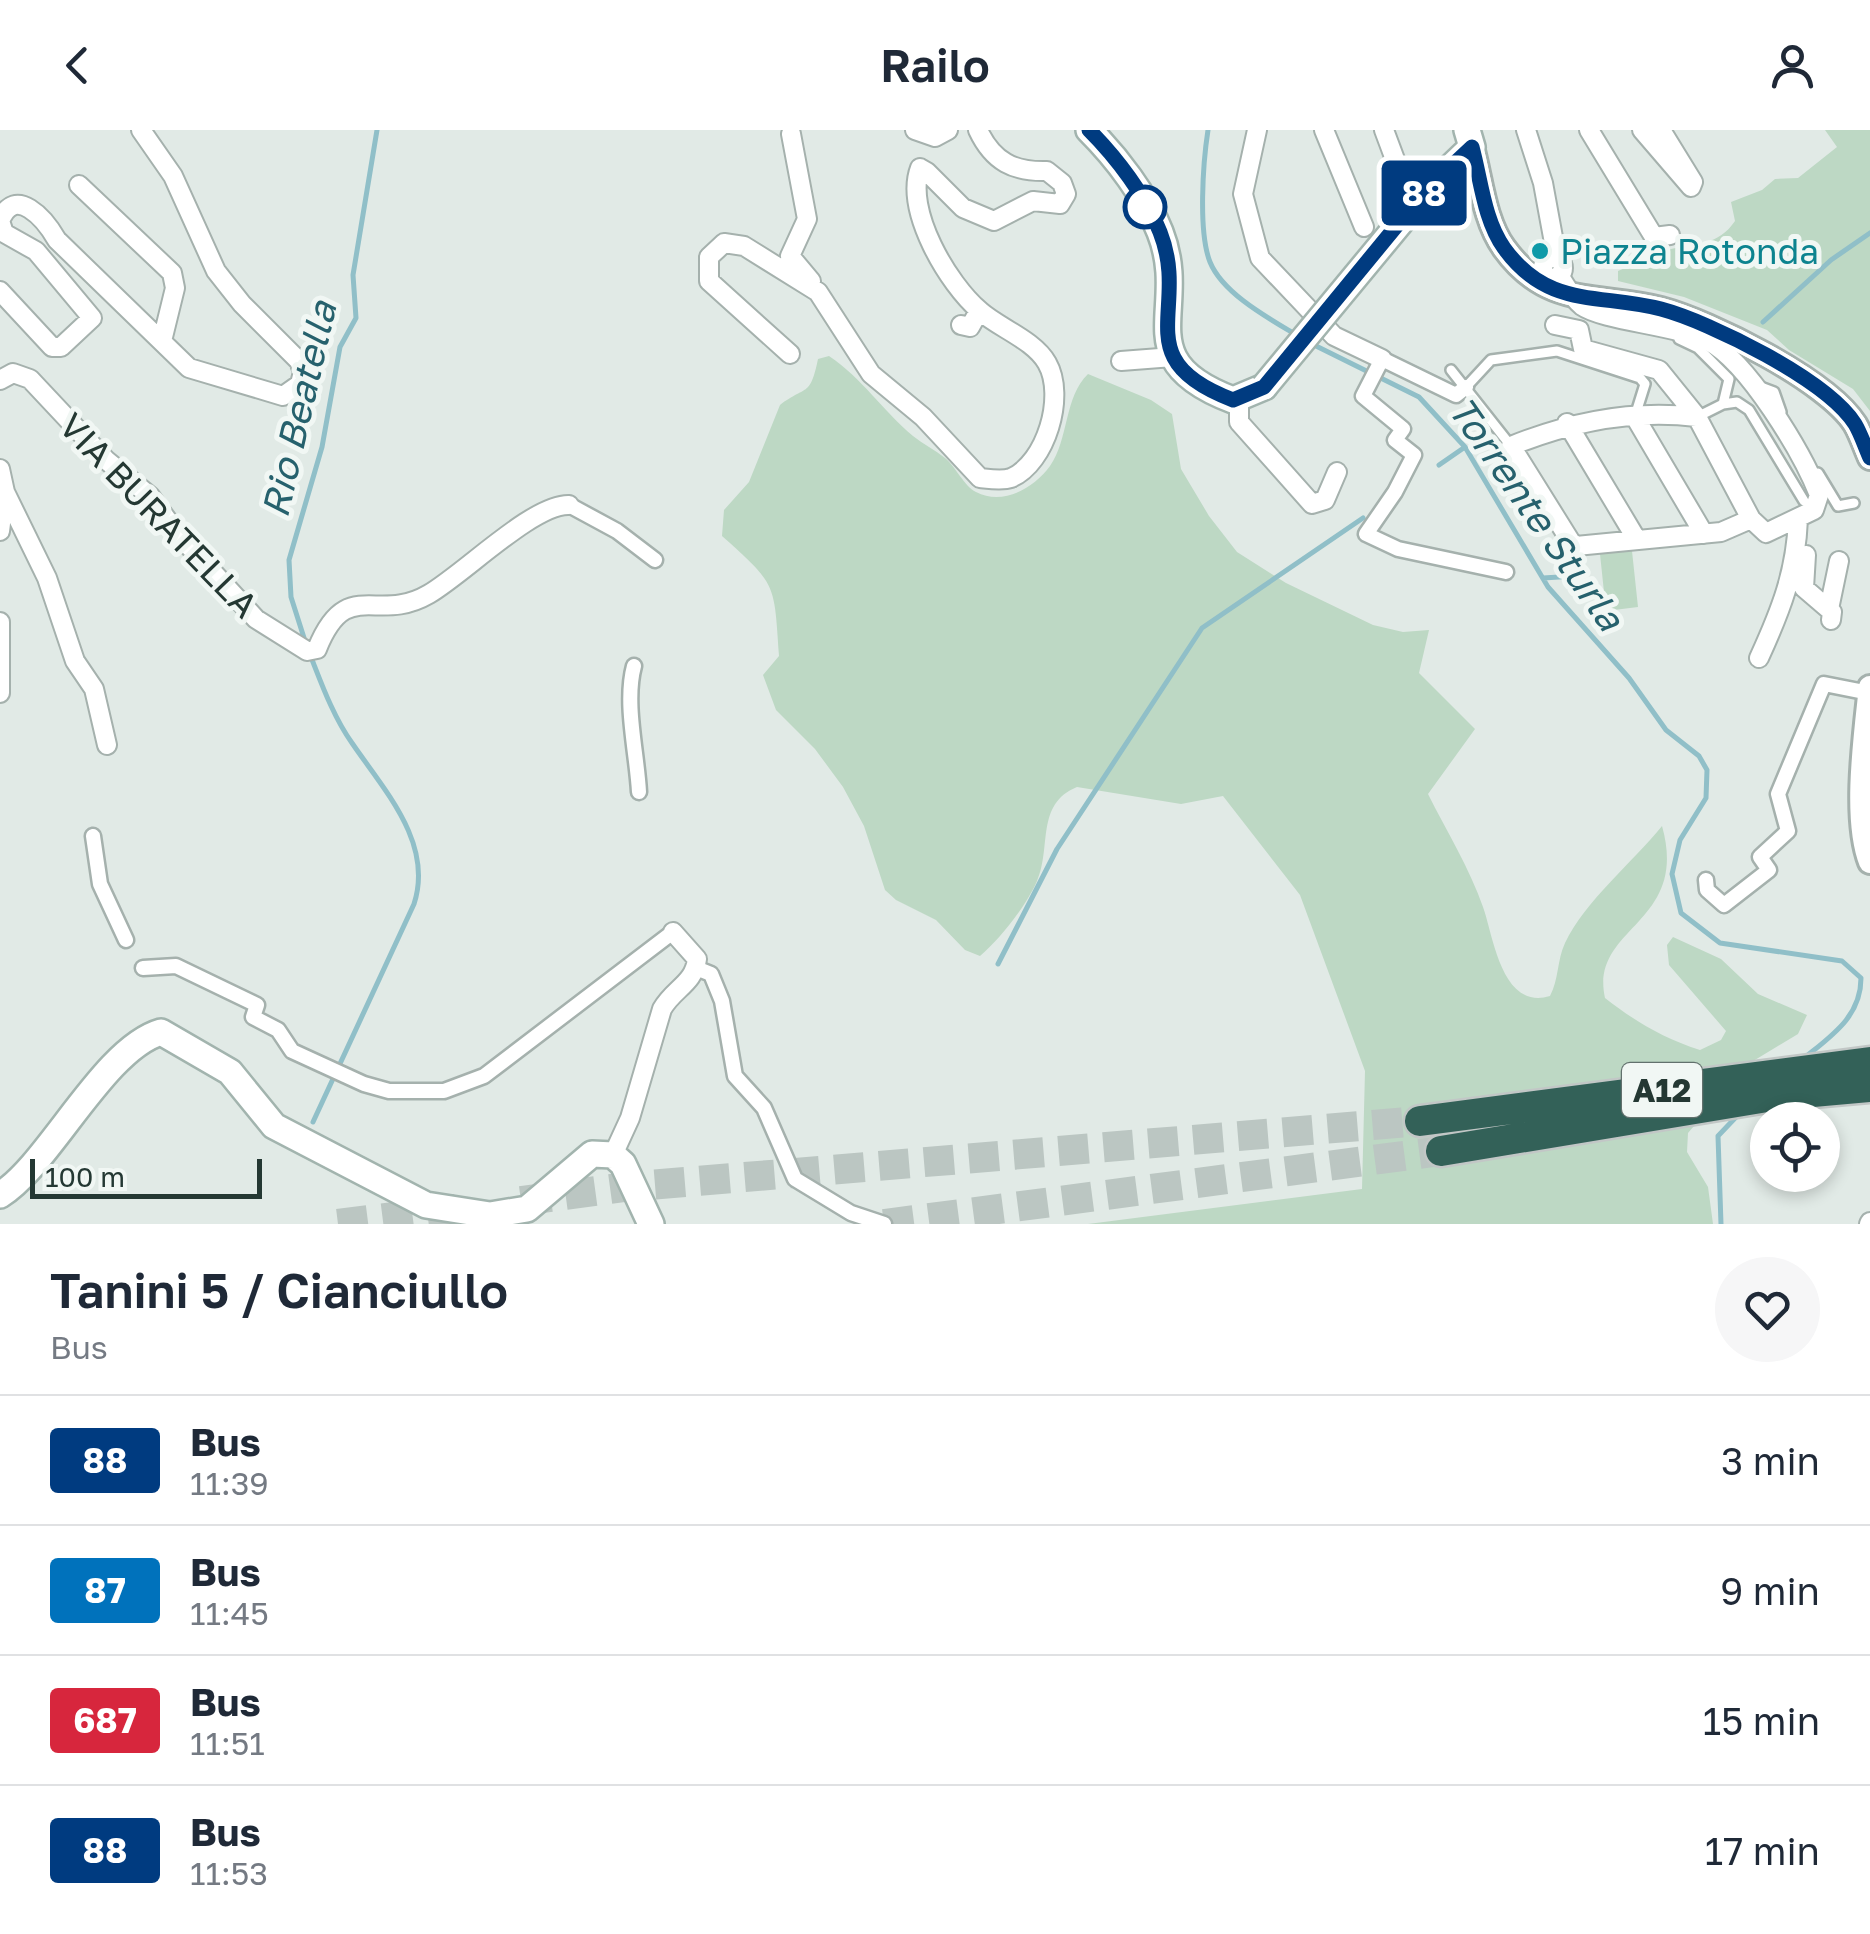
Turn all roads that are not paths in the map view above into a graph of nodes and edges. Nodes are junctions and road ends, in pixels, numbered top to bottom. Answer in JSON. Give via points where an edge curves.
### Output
{"nodes":[{"id":1,"x":141,"y":130,"type":"edge"},
{"id":2,"x":915,"y":130,"type":"edge"},
{"id":3,"x":948,"y":130,"type":"edge"},
{"id":4,"x":978,"y":130,"type":"edge"},
{"id":5,"x":1089,"y":130,"type":"edge"},
{"id":6,"x":1257,"y":130,"type":"edge"},
{"id":7,"x":1324,"y":130,"type":"edge"},
{"id":8,"x":1384,"y":130,"type":"edge"},
{"id":9,"x":1526,"y":130,"type":"edge"},
{"id":10,"x":1589,"y":130,"type":"edge"},
{"id":11,"x":1642,"y":130,"type":"edge"},
{"id":12,"x":1652,"y":130,"type":"edge"},
{"id":13,"x":1661,"y":130,"type":"edge"},
{"id":14,"x":790,"y":134,"type":"dead end"},
{"id":15,"x":1470,"y":139,"type":"edge"},
{"id":16,"x":1663,"y":155,"type":"junction"},
{"id":17,"x":79,"y":185,"type":"dead end"},
{"id":18,"x":1416,"y":190,"type":"junction"},
{"id":19,"x":1364,"y":226,"type":"dead end"},
{"id":20,"x":1670,"y":235,"type":"dead end"},
{"id":21,"x":1513,"y":258,"type":"junction"},
{"id":22,"x":1553,"y":267,"type":"junction"},
{"id":23,"x":0,"y":291,"type":"edge"},
{"id":24,"x":1575,"y":299,"type":"junction"},
{"id":25,"x":980,"y":311,"type":"junction"},
{"id":26,"x":1606,"y":318,"type":"dead end"},
{"id":27,"x":961,"y":325,"type":"dead end"},
{"id":28,"x":1555,"y":325,"type":"dead end"},
{"id":29,"x":840,"y":331,"type":"junction"},
{"id":30,"x":162,"y":341,"type":"junction"},
{"id":31,"x":790,"y":354,"type":"dead end"},
{"id":32,"x":1173,"y":358,"type":"junction"},
{"id":33,"x":1382,"y":358,"type":"junction"},
{"id":34,"x":1121,"y":361,"type":"dead end"},
{"id":35,"x":1451,"y":370,"type":"dead end"},
{"id":36,"x":0,"y":380,"type":"edge"},
{"id":37,"x":1756,"y":386,"type":"junction"},
{"id":38,"x":1466,"y":387,"type":"junction"},
{"id":39,"x":1238,"y":399,"type":"junction"},
{"id":40,"x":1723,"y":404,"type":"junction"},
{"id":41,"x":1635,"y":416,"type":"junction"},
{"id":42,"x":1697,"y":418,"type":"junction"},
{"id":43,"x":1567,"y":423,"type":"junction"},
{"id":44,"x":1511,"y":446,"type":"junction"},
{"id":45,"x":1870,"y":458,"type":"edge"},
{"id":46,"x":0,"y":469,"type":"edge"},
{"id":47,"x":1337,"y":472,"type":"dead end"},
{"id":48,"x":6,"y":492,"type":"junction"},
{"id":49,"x":1854,"y":503,"type":"dead end"},
{"id":50,"x":570,"y":505,"type":"joint"},
{"id":51,"x":1800,"y":516,"type":"junction"},
{"id":52,"x":1751,"y":519,"type":"junction"},
{"id":53,"x":0,"y":530,"type":"edge"},
{"id":54,"x":1704,"y":534,"type":"junction"},
{"id":55,"x":1637,"y":540,"type":"junction"},
{"id":56,"x":654,"y":560,"type":"dead end"},
{"id":57,"x":1839,"y":561,"type":"dead end"},
{"id":58,"x":1506,"y":572,"type":"dead end"},
{"id":59,"x":0,"y":622,"type":"edge"},
{"id":60,"x":1759,"y":658,"type":"dead end"},
{"id":61,"x":634,"y":666,"type":"dead end"},
{"id":62,"x":1870,"y":690,"type":"edge"},
{"id":63,"x":0,"y":693,"type":"edge"},
{"id":64,"x":107,"y":745,"type":"dead end"},
{"id":65,"x":639,"y":792,"type":"dead end"},
{"id":66,"x":93,"y":836,"type":"dead end"},
{"id":67,"x":1870,"y":862,"type":"edge"},
{"id":68,"x":1706,"y":880,"type":"dead end"},
{"id":69,"x":673,"y":932,"type":"joint"},
{"id":70,"x":126,"y":940,"type":"dead end"},
{"id":71,"x":143,"y":968,"type":"dead end"},
{"id":72,"x":696,"y":968,"type":"junction"},
{"id":73,"x":1870,"y":1062,"type":"edge"},
{"id":74,"x":1870,"y":1087,"type":"edge"},
{"id":75,"x":1420,"y":1120,"type":"tunnel mouth"},
{"id":76,"x":1441,"y":1151,"type":"tunnel mouth"},
{"id":77,"x":613,"y":1155,"type":"junction"},
{"id":78,"x":0,"y":1195,"type":"edge"},
{"id":79,"x":651,"y":1224,"type":"edge"},
{"id":80,"x":884,"y":1224,"type":"edge"}],
"edges":[{"from":1,"to":30,"type":"street","via":[[173,176],[216,271],[302,366],[300,384],[283,396],[203,376]]},
{"from":2,"to":3,"type":"street","via":[[935,137]]},
{"from":4,"to":25,"type":"street","via":[[1005,164],[1017,171],[1046,170],[1066,194],[1060,204],[1033,201],[994,221],[963,208],[920,168],[915,182],[931,245]]},
{"from":5,"to":32,"type":"main road","via":[[1111,152],[1160,232]]},
{"from":6,"to":33,"type":"street","via":[[1243,194],[1260,258],[1334,336]]},
{"from":7,"to":19,"type":"street"},
{"from":8,"to":18,"type":"street"},
{"from":9,"to":22,"type":"street","via":[[1544,183]]},
{"from":10,"to":20,"type":"street","via":[[1654,237]]},
{"from":11,"to":16,"type":"street"},
{"from":12,"to":16,"type":"street"},
{"from":13,"to":16,"type":"street","via":[[1691,187]]},
{"from":14,"to":29,"type":"street","via":[[807,220],[790,256],[830,297]]},
{"from":15,"to":18,"type":"main road"},
{"from":15,"to":21,"type":"street","via":[[1495,234]]},
{"from":17,"to":30,"type":"street","via":[[172,273]]},
{"from":18,"to":39,"type":"main road","bridge":true,"via":[[1264,387]]},
{"from":21,"to":22,"type":"street"},
{"from":21,"to":24,"type":"street"},
{"from":22,"to":24,"type":"street"},
{"from":23,"to":30,"type":"street","via":[[52,346],[61,347],[92,318],[36,251],[4,233],[0,221],[14,204],[41,214],[57,240]]},
{"from":24,"to":37,"type":"street","via":[[1592,310],[1705,340]]},
{"from":24,"to":45,"type":"street","via":[[1657,308],[1760,352],[1841,407]]},
{"from":25,"to":27,"type":"street","via":[[970,326]]},
{"from":25,"to":29,"type":"street","via":[[1046,359],[1053,376],[1046,438],[1030,465],[1008,480],[980,478],[872,374]]},
{"from":26,"to":40,"type":"lane","via":[[1698,348],[1728,373]]},
{"from":28,"to":42,"type":"street","via":[[1578,330],[1580,348],[1659,370]]},
{"from":29,"to":31,"type":"street","via":[[818,292],[744,246],[724,242],[709,258],[709,282]]},
{"from":32,"to":34,"type":"street"},
{"from":32,"to":39,"type":"main road","via":[[1199,387]]},
{"from":33,"to":38,"type":"street","via":[[1456,395]]},
{"from":33,"to":58,"type":"street","via":[[1363,396],[1403,430],[1394,440],[1414,455],[1366,534],[1398,549]]},
{"from":35,"to":38,"type":"lane"},
{"from":36,"to":50,"type":"street","name":"VIA BURATELLA","via":[[14,373],[30,378],[106,460],[142,488],[256,618],[307,651],[316,649],[341,609],[409,604],[484,557],[538,512]]},
{"from":37,"to":49,"type":"lane","via":[[1774,392],[1838,506]]},
{"from":37,"to":51,"type":"street","via":[[1819,494],[1814,510]]},
{"from":38,"to":41,"type":"lane","via":[[1492,360],[1556,351],[1640,378],[1645,384]]},
{"from":38,"to":44,"type":"lane"},
{"from":39,"to":47,"type":"street","via":[[1239,422],[1312,504],[1325,500]]},
{"from":40,"to":42,"type":"lane"},
{"from":40,"to":51,"type":"lane","via":[[1737,402],[1749,410]]},
{"from":41,"to":42,"type":"street"},
{"from":41,"to":43,"type":"street"},
{"from":41,"to":54,"type":"street"},
{"from":42,"to":52,"type":"street"},
{"from":43,"to":44,"type":"street"},
{"from":43,"to":55,"type":"street"},
{"from":44,"to":55,"type":"street","via":[[1573,544]]},
{"from":46,"to":48,"type":"street"},
{"from":48,"to":53,"type":"street"},
{"from":48,"to":64,"type":"street","via":[[75,661],[94,688]]},
{"from":50,"to":56,"type":"street"},
{"from":51,"to":52,"type":"street","via":[[1771,533]]},
{"from":51,"to":57,"type":"street","via":[[1807,541],[1804,588],[1830,615]]},
{"from":51,"to":60,"type":"street","via":[[1788,592]]},
{"from":52,"to":54,"type":"street"},
{"from":54,"to":55,"type":"street"},
{"from":59,"to":63,"type":"street"},
{"from":61,"to":65,"type":"street","via":[[629,706]]},
{"from":62,"to":67,"type":"street","via":[[1862,817]]},
{"from":62,"to":68,"type":"street","via":[[1824,684],[1778,794],[1788,831],[1760,857],[1768,870],[1724,905],[1707,890]]},
{"from":66,"to":70,"type":"street","via":[[100,884]]},
{"from":69,"to":71,"type":"street","via":[[484,1076],[444,1092],[389,1091],[292,1051],[278,1030],[253,1017],[257,1005],[187,970]]},
{"from":69,"to":72,"type":"street","via":[[697,959]]},
{"from":72,"to":77,"type":"street","via":[[692,981],[671,993],[662,1008]]},
{"from":72,"to":80,"type":"street","via":[[711,974],[736,1076],[764,1108],[794,1178]]},
{"from":73,"to":75,"type":"highway","number":"A12"},
{"from":74,"to":76,"type":"highway","number":"A12","via":[[1779,1095]]},
{"from":77,"to":78,"type":"main road","via":[[592,1154],[527,1209],[490,1215],[426,1205],[274,1126],[230,1072],[161,1032],[134,1048],[58,1128],[16,1186]]},
{"from":77,"to":79,"type":"main road"}]}
